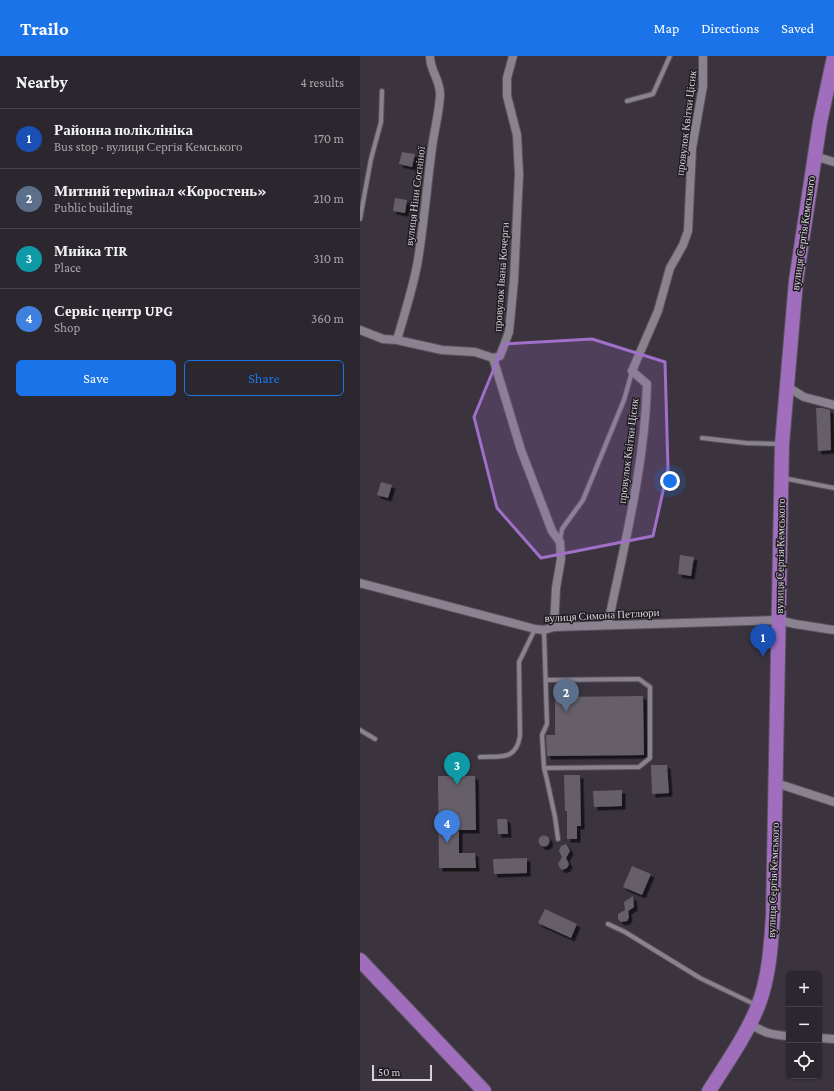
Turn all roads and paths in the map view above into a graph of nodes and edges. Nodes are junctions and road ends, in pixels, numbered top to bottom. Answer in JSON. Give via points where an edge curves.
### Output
{"nodes":[{"id":1,"x":430,"y":56,"type":"edge"},
{"id":2,"x":512,"y":56,"type":"edge"},
{"id":3,"x":670,"y":56,"type":"edge"},
{"id":4,"x":703,"y":56,"type":"edge"},
{"id":5,"x":834,"y":58,"type":"edge"},
{"id":6,"x":382,"y":91,"type":"dead end"},
{"id":7,"x":627,"y":101,"type":"dead end"},
{"id":8,"x":814,"y":156,"type":"junction"},
{"id":9,"x":834,"y":162,"type":"edge"},
{"id":10,"x":360,"y":219,"type":"edge"},
{"id":11,"x":360,"y":330,"type":"edge"},
{"id":12,"x":397,"y":340,"type":"junction"},
{"id":13,"x":493,"y":358,"type":"junction"},
{"id":14,"x":632,"y":371,"type":"junction"},
{"id":15,"x":786,"y":386,"type":"junction"},
{"id":16,"x":834,"y":404,"type":"edge"},
{"id":17,"x":702,"y":438,"type":"dead end"},
{"id":18,"x":782,"y":444,"type":"junction"},
{"id":19,"x":782,"y":477,"type":"junction"},
{"id":20,"x":834,"y":488,"type":"edge"},
{"id":21,"x":560,"y":542,"type":"junction"},
{"id":22,"x":360,"y":583,"type":"edge"},
{"id":23,"x":778,"y":620,"type":"junction"},
{"id":24,"x":605,"y":625,"type":"junction"},
{"id":25,"x":554,"y":627,"type":"junction"},
{"id":26,"x":535,"y":629,"type":"junction"},
{"id":27,"x":544,"y":630,"type":"junction"},
{"id":28,"x":834,"y":630,"type":"edge"},
{"id":29,"x":546,"y":680,"type":"junction"},
{"id":30,"x":360,"y":730,"type":"edge"},
{"id":31,"x":375,"y":739,"type":"dead end"},
{"id":32,"x":480,"y":757,"type":"dead end"},
{"id":33,"x":544,"y":768,"type":"junction"},
{"id":34,"x":776,"y":783,"type":"junction"},
{"id":35,"x":834,"y":802,"type":"edge"},
{"id":36,"x":558,"y":839,"type":"dead end"},
{"id":37,"x":608,"y":924,"type":"dead end"},
{"id":38,"x":360,"y":960,"type":"edge"},
{"id":39,"x":758,"y":1006,"type":"junction"},
{"id":40,"x":750,"y":1024,"type":"junction"},
{"id":41,"x":786,"y":1036,"type":"edge"},
{"id":42,"x":822,"y":1038,"type":"edge"},
{"id":43,"x":834,"y":1039,"type":"edge"},
{"id":44,"x":484,"y":1091,"type":"edge"},
{"id":45,"x":710,"y":1091,"type":"edge"}],
"edges":[{"from":1,"to":12,"type":"street","name":"вулиця Ніни Сосніної","via":[[430,64],[440,88],[440,99],[418,262]]},
{"from":2,"to":13,"type":"street","name":"провулок Івана Кочерги","via":[[507,78],[507,96],[517,135],[519,174],[514,280],[509,332],[500,356]]},
{"from":3,"to":7,"type":"lane","via":[[653,94]]},
{"from":4,"to":14,"type":"street","name":"провулок Квітки Цісик","via":[[703,86],[692,148],[688,230],[684,245],[670,268],[658,311]]},
{"from":5,"to":8,"type":"highway","name":"вулиця Сергія Кемського"},
{"from":6,"to":10,"type":"lane","via":[[381,122],[370,159]]},
{"from":8,"to":9,"type":"street"},
{"from":8,"to":15,"type":"highway","name":"вулиця Сергія Кемського","via":[[796,281]]},
{"from":11,"to":12,"type":"street","via":[[383,339]]},
{"from":12,"to":13,"type":"street","via":[[442,350],[475,352]]},
{"from":13,"to":21,"type":"street","via":[[521,450],[552,531]]},
{"from":14,"to":21,"type":"lane","via":[[624,400],[583,500],[562,529]]},
{"from":14,"to":24,"type":"street","name":"провулок Квітки Цісик","via":[[647,384],[642,448],[609,619]]},
{"from":15,"to":16,"type":"street","via":[[804,397]]},
{"from":15,"to":18,"type":"highway","name":"вулиця Сергія Кемського"},
{"from":17,"to":18,"type":"lane"},
{"from":18,"to":19,"type":"highway","name":"вулиця Сергія Кемського"},
{"from":19,"to":20,"type":"lane"},
{"from":19,"to":23,"type":"highway","name":"вулиця Сергія Кемського"},
{"from":21,"to":25,"type":"street","via":[[561,559],[556,588]]},
{"from":22,"to":26,"type":"street","name":"вулиця Симона Петлюри"},
{"from":23,"to":24,"type":"street","name":"вулиця Симона Петлюри"},
{"from":23,"to":28,"type":"street","name":"вулиця Симона Петлюри"},
{"from":23,"to":34,"type":"highway","name":"вулиця Сергія Кемського"},
{"from":24,"to":25,"type":"street","name":"вулиця Симона Петлюри"},
{"from":25,"to":27,"type":"street","name":"вулиця Симона Петлюри"},
{"from":26,"to":27,"type":"street","name":"вулиця Симона Петлюри"},
{"from":26,"to":32,"type":"lane","via":[[519,662],[519,743],[515,751],[507,756]]},
{"from":27,"to":29,"type":"lane"},
{"from":29,"to":33,"type":"lane","via":[[547,724],[542,735]]},
{"from":29,"to":33,"type":"lane","via":[[639,678],[650,686],[650,758],[638,768]]},
{"from":30,"to":31,"type":"lane"},
{"from":33,"to":36,"type":"lane"},
{"from":34,"to":35,"type":"street"},
{"from":34,"to":39,"type":"highway","name":"вулиця Сергія Кемського","via":[[771,944],[764,989]]},
{"from":37,"to":39,"type":"lane","via":[[700,978]]},
{"from":38,"to":44,"type":"highway"},
{"from":39,"to":40,"type":"highway","name":"вулиця Сергія Кемського"},
{"from":40,"to":41,"type":"street","via":[[762,1032]]},
{"from":40,"to":45,"type":"highway","name":"вулиця Сергія Кемського"},
{"from":42,"to":43,"type":"street"}]}
